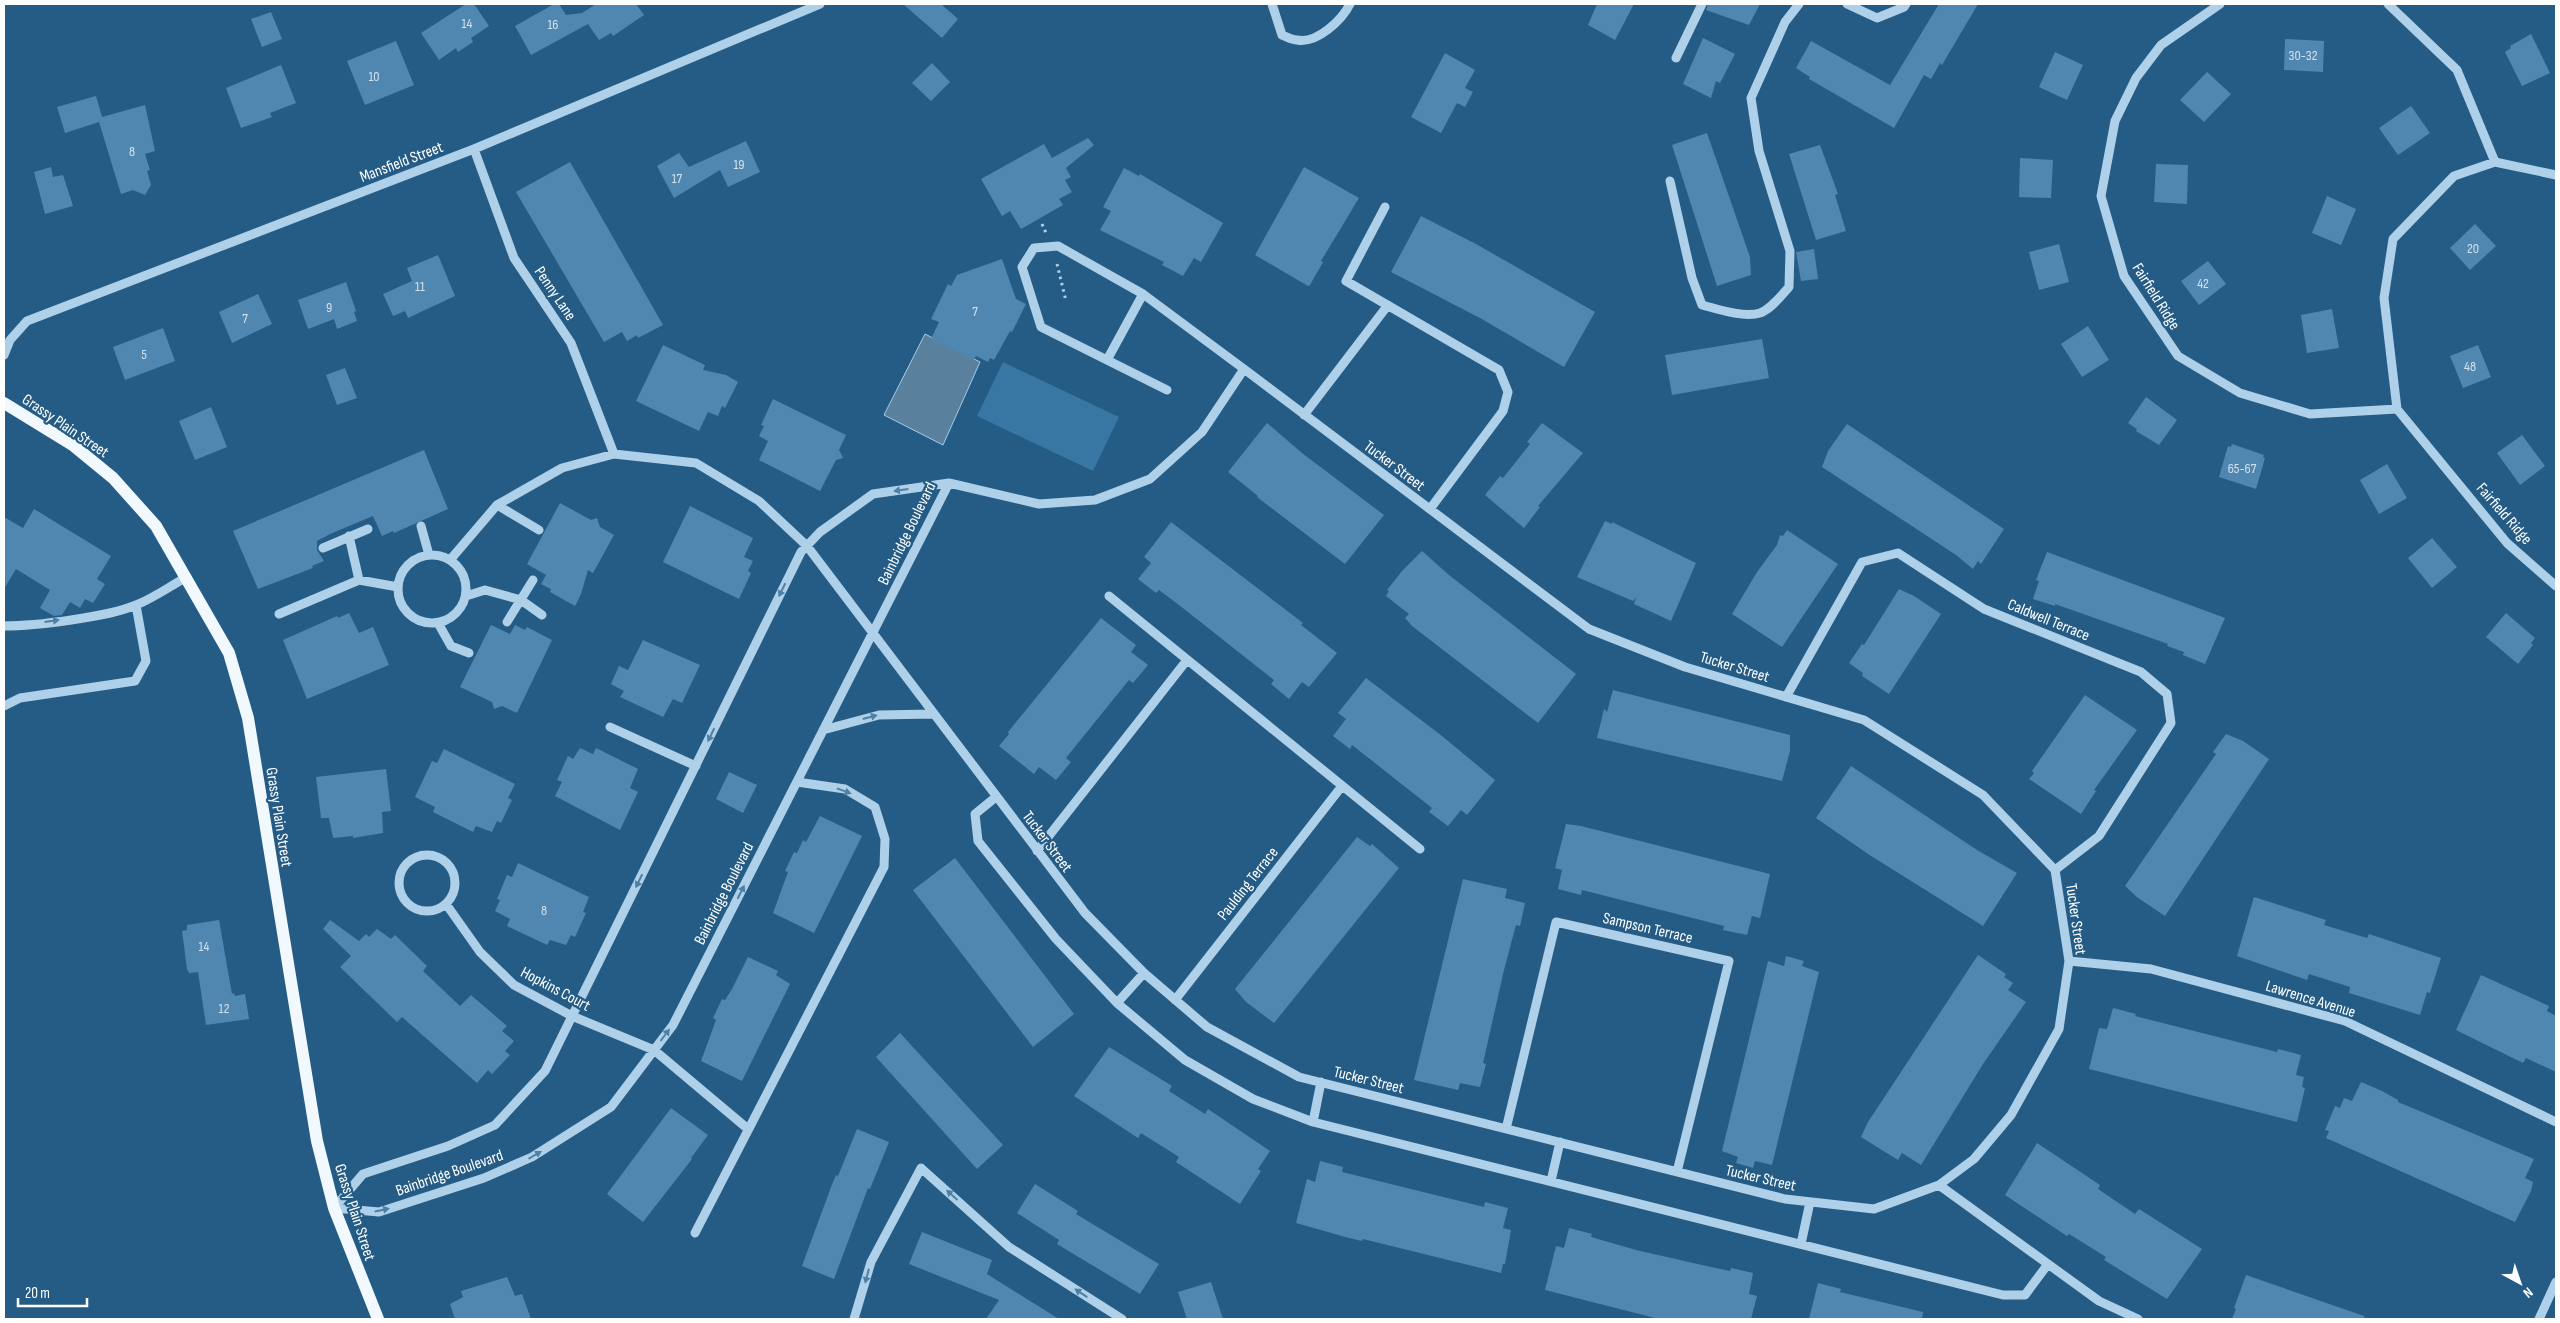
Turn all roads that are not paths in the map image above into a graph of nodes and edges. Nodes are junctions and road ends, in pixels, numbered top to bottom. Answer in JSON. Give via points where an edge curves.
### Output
{"nodes":[{"id":1,"x":818,"y":4,"type":"edge"},
{"id":2,"x":1272,"y":4,"type":"edge"},
{"id":3,"x":1350,"y":4,"type":"edge"},
{"id":4,"x":1702,"y":4,"type":"edge"},
{"id":5,"x":1799,"y":4,"type":"edge"},
{"id":6,"x":1847,"y":4,"type":"edge"},
{"id":7,"x":1906,"y":4,"type":"edge"},
{"id":8,"x":2220,"y":4,"type":"edge"},
{"id":9,"x":2388,"y":4,"type":"edge"},
{"id":10,"x":1676,"y":58,"type":"dead end"},
{"id":11,"x":474,"y":149,"type":"junction"},
{"id":12,"x":2495,"y":162,"type":"junction"},
{"id":13,"x":2556,"y":175,"type":"edge"},
{"id":14,"x":1670,"y":181,"type":"dead end"},
{"id":15,"x":1385,"y":207,"type":"dead end"},
{"id":16,"x":1143,"y":294,"type":"junction"},
{"id":17,"x":1388,"y":305,"type":"junction"},
{"id":18,"x":4,"y":355,"type":"edge"},
{"id":19,"x":1108,"y":360,"type":"junction"},
{"id":20,"x":1244,"y":369,"type":"junction"},
{"id":21,"x":1167,"y":390,"type":"dead end"},
{"id":22,"x":4,"y":403,"type":"edge"},
{"id":23,"x":2398,"y":409,"type":"junction"},
{"id":24,"x":1304,"y":414,"type":"junction"},
{"id":25,"x":614,"y":454,"type":"junction"},
{"id":26,"x":949,"y":483,"type":"junction"},
{"id":27,"x":497,"y":504,"type":"junction"},
{"id":28,"x":1430,"y":509,"type":"junction"},
{"id":29,"x":421,"y":526,"type":"dead end"},
{"id":30,"x":368,"y":529,"type":"dead end"},
{"id":31,"x":539,"y":530,"type":"dead end"},
{"id":32,"x":349,"y":536,"type":"junction"},
{"id":33,"x":806,"y":546,"type":"junction"},
{"id":34,"x":323,"y":548,"type":"dead end"},
{"id":35,"x":429,"y":554,"type":"junction"},
{"id":36,"x":450,"y":560,"type":"junction"},
{"id":37,"x":187,"y":577,"type":"junction"},
{"id":38,"x":359,"y":580,"type":"junction"},
{"id":39,"x":534,"y":580,"type":"dead end"},
{"id":40,"x":2556,"y":586,"type":"edge"},
{"id":41,"x":398,"y":587,"type":"junction"},
{"id":42,"x":466,"y":596,"type":"junction"},
{"id":43,"x":1109,"y":596,"type":"dead end"},
{"id":44,"x":521,"y":600,"type":"junction"},
{"id":45,"x":136,"y":605,"type":"junction"},
{"id":46,"x":279,"y":614,"type":"dead end"},
{"id":47,"x":542,"y":614,"type":"dead end"},
{"id":48,"x":507,"y":622,"type":"dead end"},
{"id":49,"x":438,"y":623,"type":"junction"},
{"id":50,"x":4,"y":626,"type":"edge"},
{"id":51,"x":872,"y":635,"type":"junction"},
{"id":52,"x":469,"y":653,"type":"dead end"},
{"id":53,"x":1187,"y":660,"type":"junction"},
{"id":54,"x":1786,"y":697,"type":"junction"},
{"id":55,"x":4,"y":706,"type":"edge"},
{"id":56,"x":932,"y":714,"type":"junction"},
{"id":57,"x":610,"y":727,"type":"dead end"},
{"id":58,"x":823,"y":730,"type":"junction"},
{"id":59,"x":696,"y":766,"type":"junction"},
{"id":60,"x":796,"y":782,"type":"junction"},
{"id":61,"x":1342,"y":786,"type":"junction"},
{"id":62,"x":996,"y":797,"type":"junction"},
{"id":63,"x":1420,"y":849,"type":"dead end"},
{"id":64,"x":1037,"y":851,"type":"junction"},
{"id":65,"x":2055,"y":870,"type":"junction"},
{"id":66,"x":446,"y":904,"type":"junction"},
{"id":67,"x":2069,"y":961,"type":"junction"},
{"id":68,"x":1144,"y":974,"type":"junction"},
{"id":69,"x":1175,"y":1000,"type":"junction"},
{"id":70,"x":1117,"y":1003,"type":"junction"},
{"id":71,"x":572,"y":1016,"type":"junction"},
{"id":72,"x":654,"y":1050,"type":"junction"},
{"id":73,"x":1321,"y":1082,"type":"junction"},
{"id":74,"x":1313,"y":1122,"type":"junction"},
{"id":75,"x":2556,"y":1122,"type":"edge"},
{"id":76,"x":1506,"y":1129,"type":"junction"},
{"id":77,"x":748,"y":1130,"type":"junction"},
{"id":78,"x":1560,"y":1142,"type":"junction"},
{"id":79,"x":1677,"y":1172,"type":"junction"},
{"id":80,"x":1551,"y":1181,"type":"junction"},
{"id":81,"x":1939,"y":1185,"type":"junction"},
{"id":82,"x":1810,"y":1202,"type":"junction"},
{"id":83,"x":334,"y":1208,"type":"junction"},
{"id":84,"x":695,"y":1233,"type":"dead end"},
{"id":85,"x":1801,"y":1244,"type":"junction"},
{"id":86,"x":2048,"y":1264,"type":"junction"},
{"id":87,"x":2556,"y":1282,"type":"edge"},
{"id":88,"x":378,"y":1319,"type":"edge"},
{"id":89,"x":854,"y":1319,"type":"edge"},
{"id":90,"x":1122,"y":1319,"type":"edge"},
{"id":91,"x":2138,"y":1319,"type":"edge"},
{"id":92,"x":2539,"y":1319,"type":"edge"}],
"edges":[{"from":1,"to":11,"type":"street","name":"Mansfield Street"},
{"from":2,"to":3,"type":"street","via":[[1282,35],[1298,41],[1317,36],[1336,23]]},
{"from":4,"to":10,"type":"street"},
{"from":5,"to":14,"type":"street","via":[[1786,22],[1751,98],[1759,151],[1790,251],[1789,287],[1774,304],[1759,313],[1727,312],[1702,305],[1692,278]]},
{"from":6,"to":7,"type":"street","via":[[1877,18]]},
{"from":8,"to":23,"type":"street","name":"Fairfield Ridge","via":[[2160,45],[2136,78],[2116,121],[2101,196],[2124,276],[2178,356],[2240,393],[2310,414]]},
{"from":9,"to":12,"type":"street","via":[[2457,70]]},
{"from":11,"to":18,"type":"street","name":"Mansfield Street","via":[[27,321],[10,340]]},
{"from":11,"to":25,"type":"street","name":"Penny Lane","via":[[514,258],[571,343]]},
{"from":12,"to":13,"type":"street"},
{"from":12,"to":23,"type":"street","via":[[2454,176],[2393,239],[2384,298]]},
{"from":15,"to":17,"type":"street","via":[[1346,281]]},
{"from":16,"to":19,"type":"street"},
{"from":16,"to":19,"type":"street","name":"Tucker Street","via":[[1058,246],[1034,248],[1022,267],[1041,327]]},
{"from":16,"to":20,"type":"street","name":"Tucker Street"},
{"from":17,"to":24,"type":"street"},
{"from":17,"to":28,"type":"street","via":[[1499,370],[1508,392],[1503,411]]},
{"from":19,"to":21,"type":"street"},
{"from":20,"to":24,"type":"street","name":"Tucker Street"},
{"from":20,"to":26,"type":"street","via":[[1202,432],[1150,479],[1095,500],[1039,504]]},
{"from":22,"to":37,"type":"main road","name":"Grassy Plain Street","via":[[74,446],[112,478],[156,526]]},
{"from":23,"to":40,"type":"street","name":"Fairfield Ridge","via":[[2507,543]]},
{"from":24,"to":28,"type":"street","name":"Tucker Street"},
{"from":25,"to":27,"type":"street","via":[[562,468]]},
{"from":25,"to":33,"type":"street","via":[[696,463],[759,501]]},
{"from":26,"to":33,"type":"street","name":"Bainbridge Boulevard","one_way":true,"via":[[873,494]]},
{"from":26,"to":51,"type":"street","name":"Bainbridge Boulevard"},
{"from":27,"to":31,"type":"street"},
{"from":27,"to":36,"type":"street"},
{"from":28,"to":54,"type":"street","name":"Tucker Street","via":[[1589,629],[1685,667]]},
{"from":29,"to":35,"type":"street"},
{"from":30,"to":32,"type":"street"},
{"from":32,"to":34,"type":"street"},
{"from":32,"to":38,"type":"street"},
{"from":33,"to":51,"type":"street","name":"Tucker Street"},
{"from":33,"to":59,"type":"street","name":"Bainbridge Boulevard","one_way":true},
{"from":35,"to":36,"type":"street"},
{"from":35,"to":41,"type":"street","via":[[404,568]]},
{"from":36,"to":42,"type":"street","via":[[464,575]]},
{"from":37,"to":45,"type":"street"},
{"from":37,"to":83,"type":"main road","name":"Grassy Plain Street","via":[[229,653],[248,718],[305,1077]]},
{"from":38,"to":41,"type":"street"},
{"from":38,"to":46,"type":"street"},
{"from":39,"to":44,"type":"street"},
{"from":41,"to":49,"type":"street","via":[[402,607],[409,615],[427,623]]},
{"from":42,"to":44,"type":"street","via":[[485,590]]},
{"from":42,"to":49,"type":"street","via":[[456,614]]},
{"from":43,"to":53,"type":"street"},
{"from":44,"to":47,"type":"street"},
{"from":44,"to":48,"type":"street"},
{"from":50,"to":45,"type":"street","one_way":true,"via":[[102,614]]},
{"from":45,"to":55,"type":"street","via":[[146,661],[135,681],[20,698]]},
{"from":49,"to":52,"type":"street","via":[[451,646]]},
{"from":51,"to":56,"type":"street","name":"Tucker Street"},
{"from":51,"to":58,"type":"street","name":"Bainbridge Boulevard"},
{"from":53,"to":61,"type":"street"},
{"from":53,"to":64,"type":"street"},
{"from":54,"to":65,"type":"street","name":"Tucker Street","via":[[1864,720],[1983,795]]},
{"from":54,"to":65,"type":"street","name":"Caldwell Terrace","via":[[1862,562],[1898,553],[1984,609],[2141,672],[2167,694],[2171,723],[2099,836]]},
{"from":58,"to":56,"type":"street","one_way":true,"via":[[879,715]]},
{"from":56,"to":62,"type":"street","name":"Tucker Street"},
{"from":57,"to":59,"type":"street"},
{"from":58,"to":60,"type":"street","name":"Bainbridge Boulevard"},
{"from":59,"to":71,"type":"street","name":"Bainbridge Boulevard","one_way":true},
{"from":72,"to":60,"type":"street","name":"Bainbridge Boulevard","one_way":true,"via":[[673,1025]]},
{"from":60,"to":77,"type":"street","one_way":true,"via":[[845,790],[875,807],[885,839],[884,867]]},
{"from":61,"to":63,"type":"street"},
{"from":61,"to":69,"type":"street","name":"Paulding Terrace"},
{"from":62,"to":64,"type":"street","name":"Tucker Street"},
{"from":62,"to":70,"type":"street","via":[[974,814],[978,841],[1056,939]]},
{"from":64,"to":68,"type":"street","name":"Tucker Street","via":[[1085,913]]},
{"from":65,"to":67,"type":"street","name":"Tucker Street"},
{"from":66,"to":66,"type":"street","via":[[428,911],[411,906],[400,890],[402,872],[407,864],[422,856],[431,856],[447,864],[455,879]]},
{"from":66,"to":71,"type":"street","name":"Hopkins Court","via":[[480,952],[514,985]]},
{"from":67,"to":75,"type":"street","name":"Lawrence Avenue","via":[[2151,968],[2344,1021]]},
{"from":67,"to":81,"type":"street","name":"Tucker Street","via":[[2059,1029],[2011,1115],[1974,1159]]},
{"from":68,"to":69,"type":"street","name":"Tucker Street"},
{"from":68,"to":70,"type":"street"},
{"from":69,"to":73,"type":"street","name":"Tucker Street","via":[[1207,1026],[1299,1077]]},
{"from":70,"to":74,"type":"street","via":[[1185,1060],[1253,1099]]},
{"from":71,"to":72,"type":"street","name":"Hopkins Court"},
{"from":71,"to":83,"type":"street","name":"Bainbridge Boulevard","via":[[545,1070],[495,1125],[448,1146],[362,1174]]},
{"from":72,"to":77,"type":"street","name":"Hopkins Court"},
{"from":83,"to":72,"type":"street","name":"Bainbridge Boulevard","one_way":true,"via":[[379,1212],[484,1178],[532,1157],[610,1107]]},
{"from":73,"to":74,"type":"street"},
{"from":73,"to":76,"type":"street","name":"Tucker Street"},
{"from":74,"to":80,"type":"street"},
{"from":76,"to":78,"type":"street","name":"Tucker Street"},
{"from":76,"to":79,"type":"street","name":"Sampson Terrace","via":[[1556,922],[1729,961]]},
{"from":77,"to":84,"type":"street"},
{"from":78,"to":79,"type":"street","name":"Tucker Street"},
{"from":78,"to":80,"type":"street"},
{"from":79,"to":82,"type":"street","name":"Tucker Street","via":[[1785,1199]]},
{"from":80,"to":85,"type":"street"},
{"from":81,"to":82,"type":"street","name":"Tucker Street","via":[[1874,1209]]},
{"from":81,"to":86,"type":"street"},
{"from":82,"to":85,"type":"street"},
{"from":83,"to":88,"type":"main road","name":"Grassy Plain Street"},
{"from":85,"to":86,"type":"street","via":[[2003,1295],[2025,1295]]},
{"from":86,"to":91,"type":"street","via":[[2099,1301]]},
{"from":87,"to":92,"type":"street"},
{"from":90,"to":89,"type":"street","one_way":true,"via":[[1009,1247],[921,1168],[871,1262]]}]}
